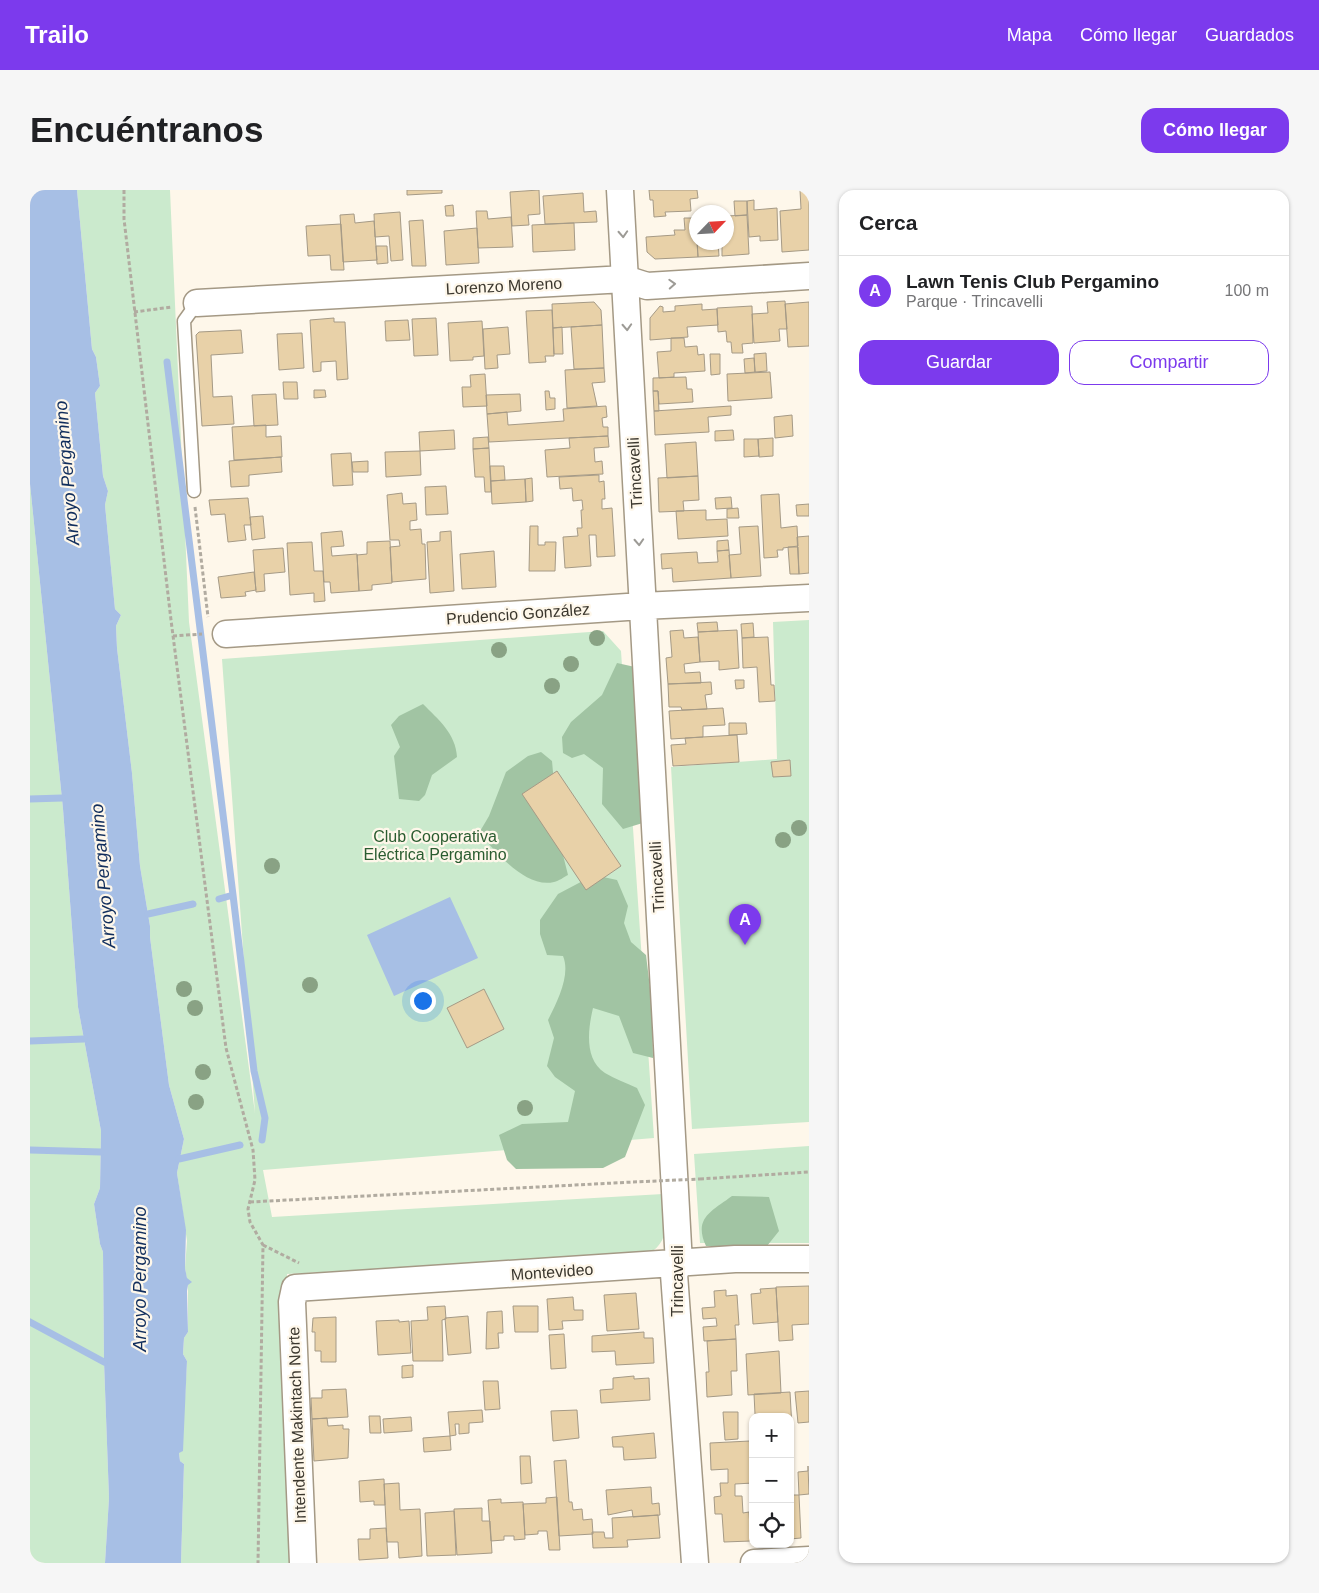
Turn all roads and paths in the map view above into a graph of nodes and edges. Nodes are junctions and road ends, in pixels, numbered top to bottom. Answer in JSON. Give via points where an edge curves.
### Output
{"nodes":[{"id":1,"x":124,"y":190,"type":"edge"},
{"id":2,"x":620,"y":190,"type":"edge"},
{"id":3,"x":809,"y":276,"type":"edge"},
{"id":4,"x":625,"y":278,"type":"junction"},
{"id":5,"x":198,"y":303,"type":"junction"},
{"id":6,"x":134,"y":312,"type":"junction"},
{"id":7,"x":194,"y":491,"type":"joint"},
{"id":8,"x":809,"y":598,"type":"edge"},
{"id":9,"x":642,"y":606,"type":"junction"},
{"id":10,"x":215,"y":631,"type":"junction"},
{"id":11,"x":173,"y":636,"type":"junction"},
{"id":12,"x":809,"y":1172,"type":"edge"},
{"id":13,"x":250,"y":1202,"type":"junction"},
{"id":14,"x":809,"y":1259,"type":"edge"},
{"id":15,"x":678,"y":1264,"type":"junction"},
{"id":16,"x":295,"y":1288,"type":"joint"},
{"id":17,"x":809,"y":1560,"type":"edge"},
{"id":18,"x":258,"y":1563,"type":"edge"},
{"id":19,"x":303,"y":1563,"type":"edge"},
{"id":20,"x":695,"y":1563,"type":"edge"},
{"id":21,"x":754,"y":1563,"type":"edge"}],
"edges":[{"from":1,"to":6,"type":"path"},
{"from":2,"to":4,"type":"street","name":"Trincavelli","one_way":true},
{"from":4,"to":3,"type":"street","name":"Lorenzo Moreno","one_way":true,"via":[[647,286]]},
{"from":4,"to":5,"type":"street","name":"Lorenzo Moreno"},
{"from":4,"to":9,"type":"street","name":"Trincavelli","one_way":true},
{"from":5,"to":6,"type":"path"},
{"from":5,"to":7,"type":"lane","via":[[184,321]]},
{"from":6,"to":11,"type":"path"},
{"from":7,"to":10,"type":"path","via":[[205,602]]},
{"from":8,"to":9,"type":"street","name":"Prudencio González"},
{"from":9,"to":10,"type":"street","name":"Prudencio González"},
{"from":9,"to":15,"type":"street","name":"Trincavelli"},
{"from":10,"to":11,"type":"path"},
{"from":11,"to":13,"type":"path","via":[[226,1048],[253,1150],[255,1180]]},
{"from":12,"to":13,"type":"path","bridge":true},
{"from":13,"to":18,"type":"path","via":[[250,1222],[264,1245]]},
{"from":14,"to":15,"type":"street","name":"Montevideo","via":[[735,1259]]},
{"from":15,"to":16,"type":"street","name":"Montevideo"},
{"from":15,"to":20,"type":"street","name":"Trincavelli","via":[[674,1274]]},
{"from":16,"to":19,"type":"street","name":"Intendente Makintach Norte","via":[[292,1302]]},
{"from":17,"to":21,"type":"street"}]}
